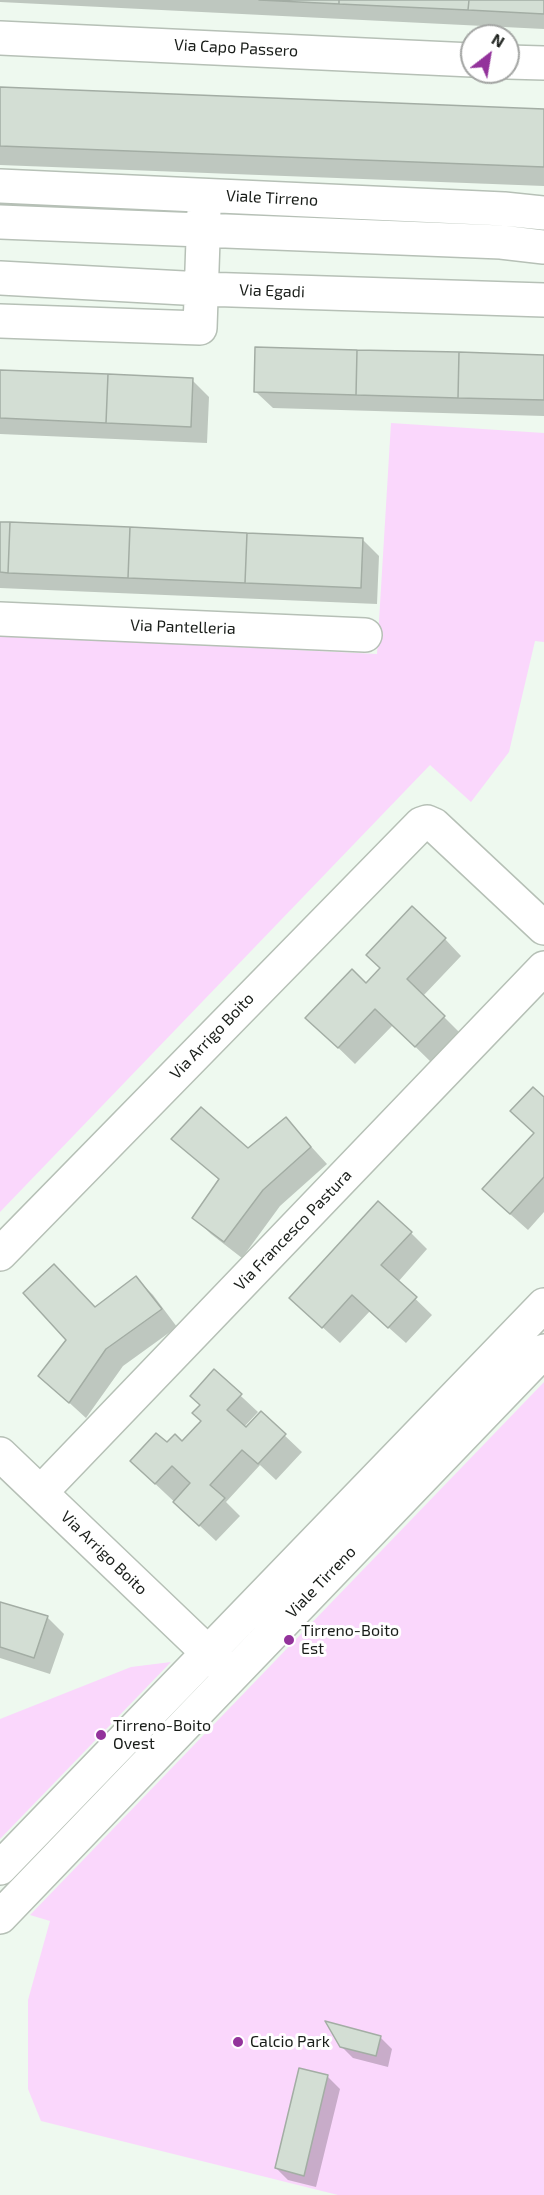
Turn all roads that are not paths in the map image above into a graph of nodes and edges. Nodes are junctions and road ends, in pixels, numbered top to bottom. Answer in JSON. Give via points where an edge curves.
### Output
{"nodes":[{"id":1,"x":0,"y":38,"type":"edge"},
{"id":2,"x":460,"y":59,"type":"edge"},
{"id":3,"x":520,"y":62,"type":"edge"},
{"id":4,"x":544,"y":63,"type":"edge"},
{"id":5,"x":0,"y":186,"type":"edge"},
{"id":6,"x":205,"y":194,"type":"junction"},
{"id":7,"x":544,"y":213,"type":"edge"},
{"id":8,"x":0,"y":222,"type":"edge"},
{"id":9,"x":203,"y":230,"type":"junction"},
{"id":10,"x":544,"y":247,"type":"edge"},
{"id":11,"x":0,"y":278,"type":"edge"},
{"id":12,"x":202,"y":289,"type":"junction"},
{"id":13,"x":544,"y":300,"type":"edge"},
{"id":14,"x":0,"y":321,"type":"edge"},
{"id":15,"x":0,"y":619,"type":"edge"},
{"id":16,"x":365,"y":635,"type":"dead end"},
{"id":17,"x":544,"y":928,"type":"edge"},
{"id":18,"x":544,"y":968,"type":"edge"},
{"id":19,"x":0,"y":1254,"type":"edge"},
{"id":20,"x":544,"y":1305,"type":"edge"},
{"id":21,"x":544,"y":1351,"type":"edge"},
{"id":22,"x":0,"y":1454,"type":"edge"},
{"id":23,"x":41,"y":1492,"type":"junction"},
{"id":24,"x":208,"y":1653,"type":"junction"},
{"id":25,"x":231,"y":1675,"type":"junction"},
{"id":26,"x":0,"y":1868,"type":"edge"},
{"id":27,"x":6,"y":1899,"type":"edge"}],
"edges":[{"from":1,"to":2,"type":"street","name":"Via Capo Passero"},
{"from":3,"to":4,"type":"street"},
{"from":5,"to":6,"type":"street","name":"Viale Tirreno"},
{"from":6,"to":7,"type":"street","name":"Viale Tirreno"},
{"from":6,"to":9,"type":"street"},
{"from":8,"to":9,"type":"street","name":"Viale Tirreno"},
{"from":9,"to":10,"type":"street","name":"Viale Tirreno"},
{"from":9,"to":12,"type":"street"},
{"from":11,"to":12,"type":"street","name":"Via Egadi"},
{"from":12,"to":13,"type":"street","name":"Via Egadi"},
{"from":12,"to":14,"type":"street","via":[[200,328]]},
{"from":15,"to":16,"type":"street","name":"Via Pantelleria"},
{"from":17,"to":19,"type":"street","name":"Via Arrigo Boito","via":[[440,830],[427,822],[416,827]]},
{"from":18,"to":23,"type":"street","name":"Via Francesco Pastura"},
{"from":20,"to":24,"type":"street","name":"Viale Tirreno"},
{"from":21,"to":25,"type":"street","name":"Viale Tirreno"},
{"from":22,"to":23,"type":"street","name":"Via Arrigo Boito"},
{"from":23,"to":24,"type":"street","name":"Via Arrigo Boito"},
{"from":24,"to":25,"type":"street","name":"Via Arrigo Boito"},
{"from":24,"to":26,"type":"street","name":"Viale Tirreno"},
{"from":25,"to":27,"type":"street","name":"Viale Tirreno"}]}
